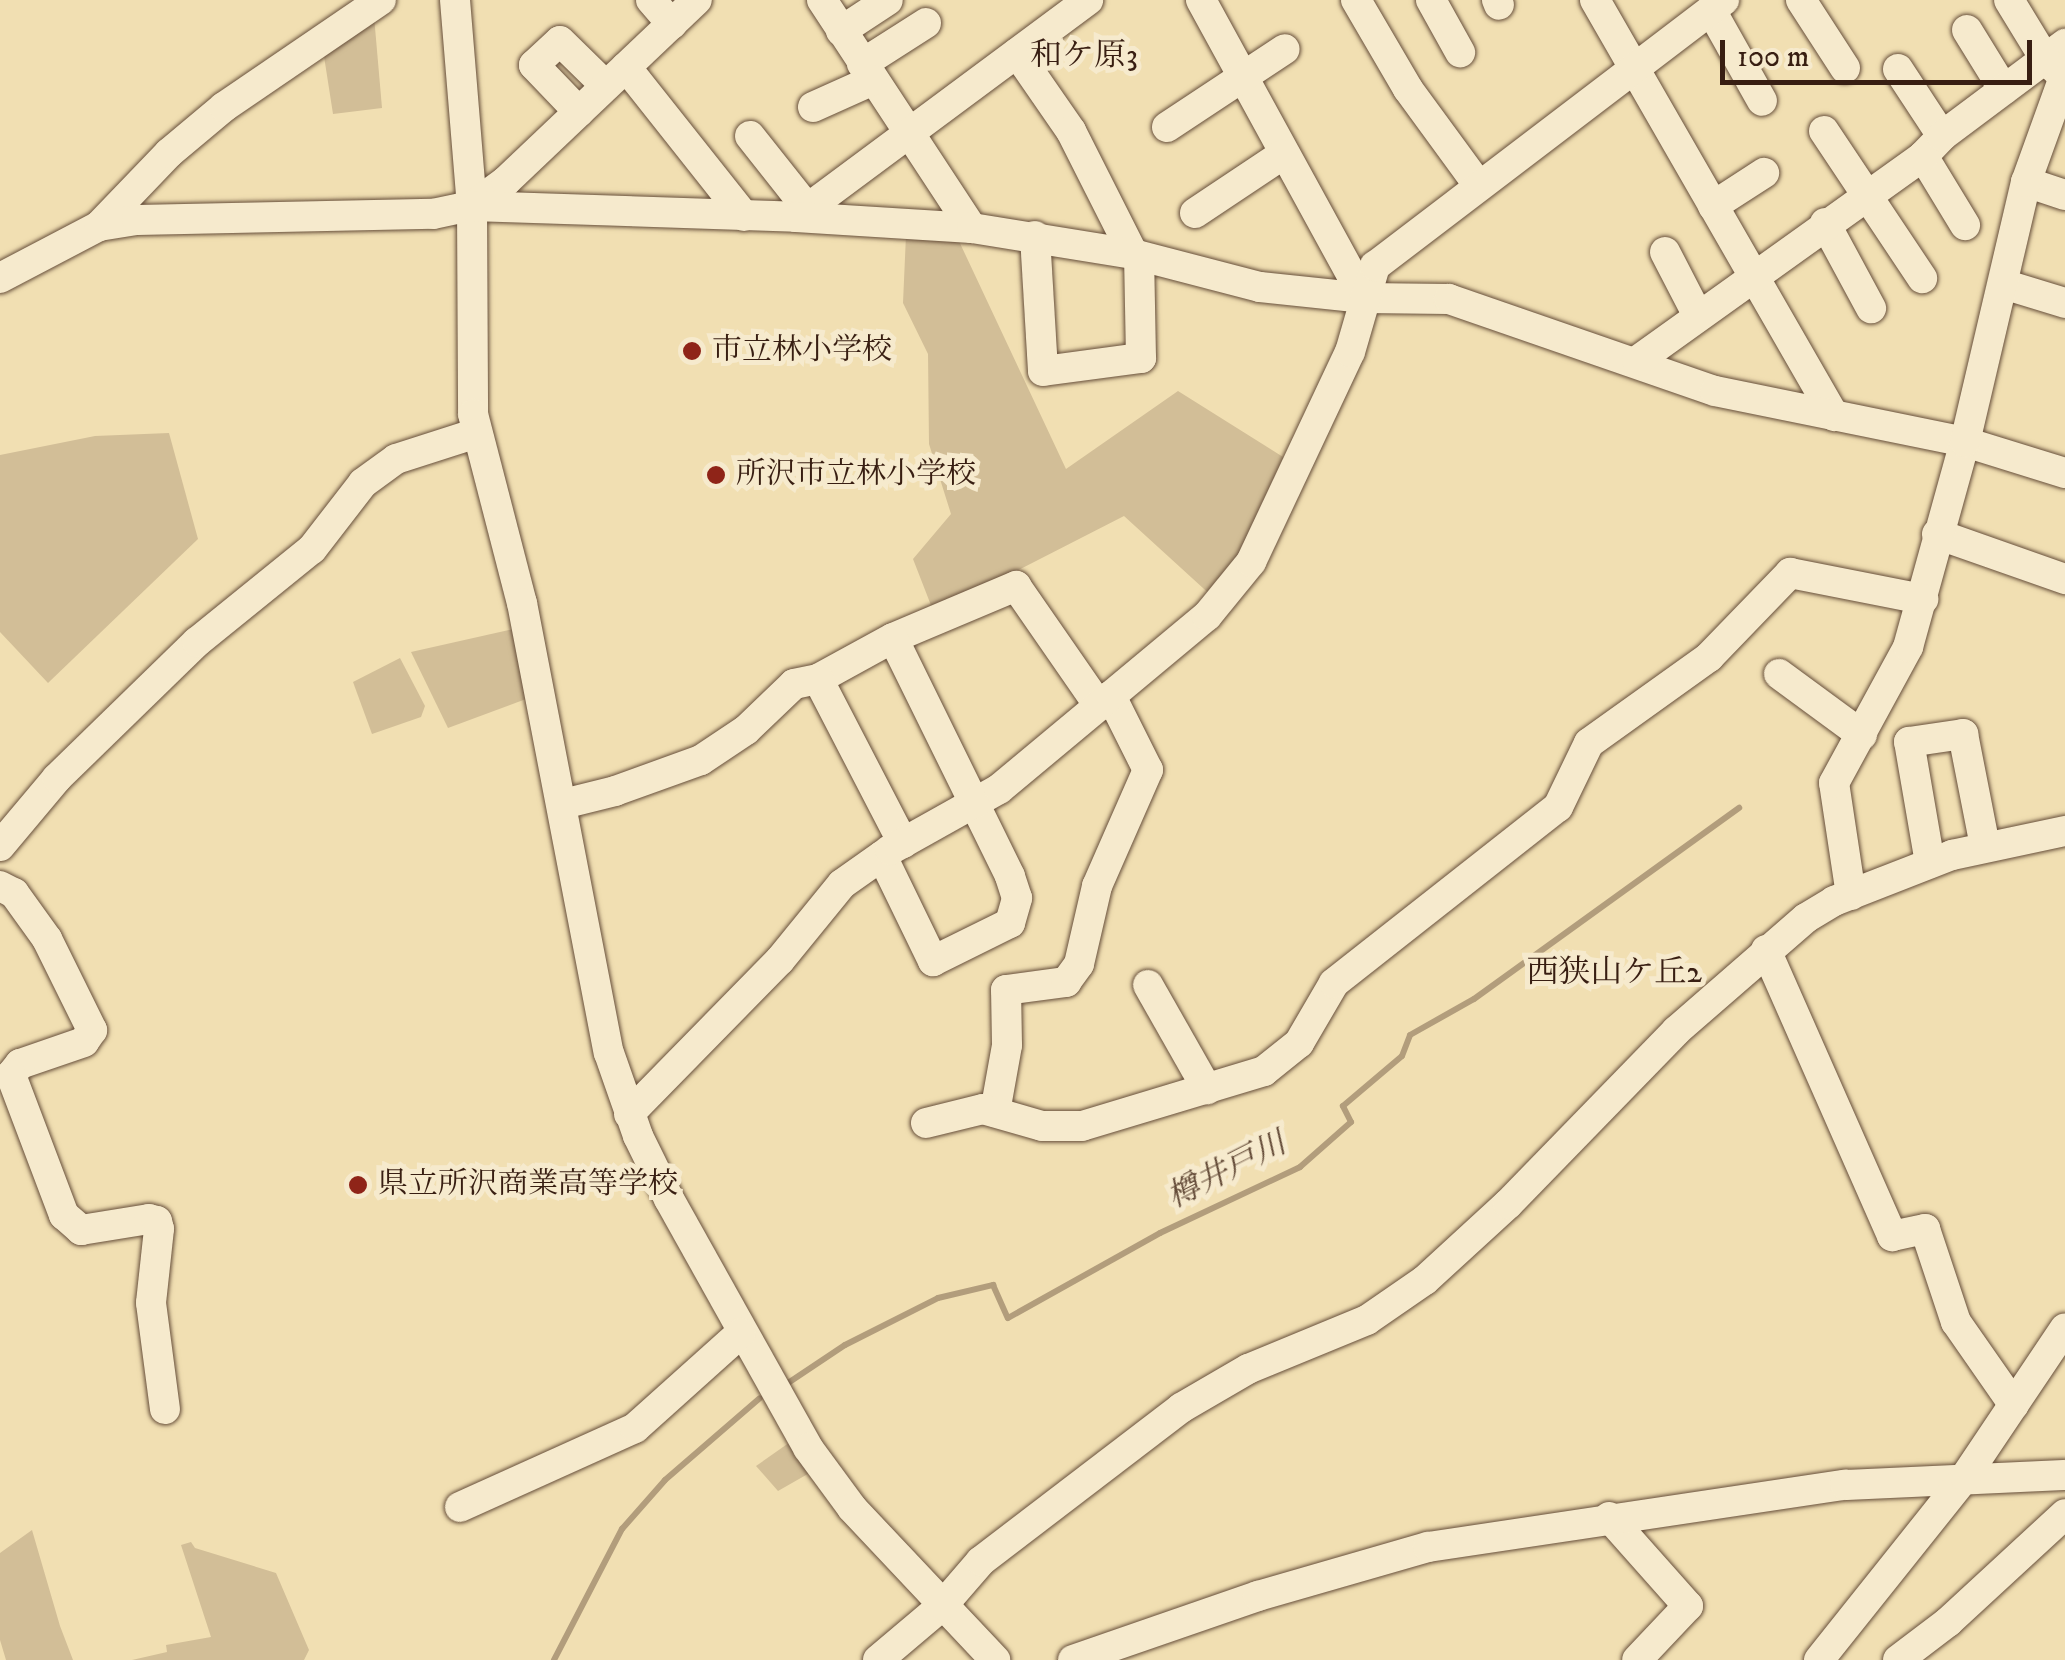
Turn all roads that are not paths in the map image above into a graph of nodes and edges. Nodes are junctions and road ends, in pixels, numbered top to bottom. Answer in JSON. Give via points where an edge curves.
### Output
{"nodes":[{"id":1,"x":382,"y":0,"type":"edge"},
{"id":2,"x":455,"y":0,"type":"edge"},
{"id":3,"x":651,"y":0,"type":"edge"},
{"id":4,"x":697,"y":0,"type":"edge"},
{"id":5,"x":822,"y":0,"type":"edge"},
{"id":6,"x":888,"y":0,"type":"edge"},
{"id":7,"x":1088,"y":0,"type":"edge"},
{"id":8,"x":1200,"y":0,"type":"edge"},
{"id":9,"x":1356,"y":0,"type":"edge"},
{"id":10,"x":1431,"y":0,"type":"edge"},
{"id":11,"x":1596,"y":0,"type":"edge"},
{"id":12,"x":1800,"y":0,"type":"edge"},
{"id":13,"x":2009,"y":0,"type":"edge"},
{"id":14,"x":1718,"y":5,"type":"edge"},
{"id":15,"x":926,"y":23,"type":"dead end"},
{"id":16,"x":672,"y":24,"type":"junction"},
{"id":17,"x":841,"y":30,"type":"junction"},
{"id":18,"x":1968,"y":30,"type":"dead end"},
{"id":19,"x":1285,"y":49,"type":"dead end"},
{"id":20,"x":1460,"y":52,"type":"dead end"},
{"id":21,"x":1016,"y":53,"type":"junction"},
{"id":22,"x":2060,"y":64,"type":"edge"},
{"id":23,"x":1634,"y":68,"type":"junction"},
{"id":24,"x":1845,"y":68,"type":"dead end"},
{"id":25,"x":1898,"y":69,"type":"dead end"},
{"id":26,"x":868,"y":72,"type":"junction"},
{"id":27,"x":616,"y":77,"type":"junction"},
{"id":28,"x":1244,"y":79,"type":"junction"},
{"id":29,"x":2004,"y":90,"type":"junction"},
{"id":30,"x":1762,"y":101,"type":"dead end"},
{"id":31,"x":813,"y":107,"type":"dead end"},
{"id":32,"x":579,"y":112,"type":"junction"},
{"id":33,"x":1167,"y":127,"type":"dead end"},
{"id":34,"x":1824,"y":131,"type":"dead end"},
{"id":35,"x":908,"y":134,"type":"junction"},
{"id":36,"x":750,"y":136,"type":"dead end"},
{"id":37,"x":1932,"y":146,"type":"junction"},
{"id":38,"x":1282,"y":155,"type":"junction"},
{"id":39,"x":1764,"y":173,"type":"dead end"},
{"id":40,"x":2026,"y":182,"type":"junction"},
{"id":41,"x":1480,"y":186,"type":"junction"},
{"id":42,"x":1868,"y":192,"type":"junction"},
{"id":43,"x":2065,"y":195,"type":"edge"},
{"id":44,"x":472,"y":206,"type":"junction"},
{"id":45,"x":1713,"y":206,"type":"junction"},
{"id":46,"x":802,"y":212,"type":"junction"},
{"id":47,"x":1195,"y":212,"type":"dead end"},
{"id":48,"x":744,"y":216,"type":"junction"},
{"id":49,"x":1825,"y":223,"type":"junction"},
{"id":50,"x":1964,"y":225,"type":"dead end"},
{"id":51,"x":99,"y":226,"type":"junction"},
{"id":52,"x":972,"y":228,"type":"junction"},
{"id":53,"x":1035,"y":236,"type":"junction"},
{"id":54,"x":1665,"y":252,"type":"dead end"},
{"id":55,"x":1136,"y":255,"type":"junction"},
{"id":56,"x":1752,"y":276,"type":"junction"},
{"id":57,"x":0,"y":278,"type":"edge"},
{"id":58,"x":1922,"y":278,"type":"dead end"},
{"id":59,"x":2003,"y":284,"type":"junction"},
{"id":60,"x":1364,"y":298,"type":"junction"},
{"id":61,"x":2065,"y":303,"type":"edge"},
{"id":62,"x":1871,"y":308,"type":"dead end"},
{"id":63,"x":1698,"y":316,"type":"junction"},
{"id":64,"x":1637,"y":361,"type":"junction"},
{"id":65,"x":1834,"y":416,"type":"junction"},
{"id":66,"x":477,"y":433,"type":"junction"},
{"id":67,"x":1965,"y":442,"type":"junction"},
{"id":68,"x":2065,"y":473,"type":"edge"},
{"id":69,"x":1937,"y":534,"type":"junction"},
{"id":70,"x":2065,"y":580,"type":"edge"},
{"id":71,"x":1923,"y":599,"type":"junction"},
{"id":72,"x":893,"y":638,"type":"junction"},
{"id":73,"x":1779,"y":674,"type":"dead end"},
{"id":74,"x":818,"y":679,"type":"junction"},
{"id":75,"x":1105,"y":701,"type":"junction"},
{"id":76,"x":1862,"y":736,"type":"junction"},
{"id":77,"x":563,"y":804,"type":"junction"},
{"id":78,"x":974,"y":804,"type":"junction"},
{"id":79,"x":2065,"y":831,"type":"edge"},
{"id":80,"x":0,"y":846,"type":"edge"},
{"id":81,"x":1986,"y":846,"type":"junction"},
{"id":82,"x":892,"y":849,"type":"junction"},
{"id":83,"x":1930,"y":863,"type":"junction"},
{"id":84,"x":0,"y":886,"type":"edge"},
{"id":85,"x":1851,"y":894,"type":"junction"},
{"id":86,"x":1766,"y":950,"type":"junction"},
{"id":87,"x":1148,"y":985,"type":"dead end"},
{"id":88,"x":6,"y":1069,"type":"edge"},
{"id":89,"x":1207,"y":1089,"type":"junction"},
{"id":90,"x":994,"y":1112,"type":"junction"},
{"id":91,"x":629,"y":1114,"type":"junction"},
{"id":92,"x":926,"y":1123,"type":"dead end"},
{"id":93,"x":2065,"y":1328,"type":"edge"},
{"id":94,"x":740,"y":1333,"type":"junction"},
{"id":95,"x":2014,"y":1405,"type":"junction"},
{"id":96,"x":165,"y":1409,"type":"dead end"},
{"id":97,"x":2065,"y":1474,"type":"edge"},
{"id":98,"x":1965,"y":1476,"type":"junction"},
{"id":99,"x":460,"y":1508,"type":"dead end"},
{"id":100,"x":2065,"y":1514,"type":"edge"},
{"id":101,"x":1610,"y":1517,"type":"junction"},
{"id":102,"x":943,"y":1605,"type":"junction"},
{"id":103,"x":878,"y":1660,"type":"edge"},
{"id":104,"x":994,"y":1660,"type":"edge"},
{"id":105,"x":1073,"y":1660,"type":"edge"},
{"id":106,"x":1637,"y":1660,"type":"edge"},
{"id":107,"x":1820,"y":1660,"type":"edge"},
{"id":108,"x":1898,"y":1660,"type":"edge"}],
"edges":[{"from":1,"to":51,"type":"street","via":[[224,107]]},
{"from":2,"to":44,"type":"street"},
{"from":3,"to":16,"type":"street"},
{"from":4,"to":16,"type":"street"},
{"from":5,"to":17,"type":"street"},
{"from":6,"to":17,"type":"street"},
{"from":7,"to":21,"type":"street"},
{"from":8,"to":28,"type":"street"},
{"from":9,"to":41,"type":"street","via":[[1408,89]]},
{"from":10,"to":20,"type":"street"},
{"from":11,"to":23,"type":"street"},
{"from":12,"to":24,"type":"street"},
{"from":13,"to":22,"type":"street"},
{"from":14,"to":23,"type":"street"},
{"from":14,"to":30,"type":"street"},
{"from":15,"to":26,"type":"street"},
{"from":16,"to":27,"type":"street"},
{"from":17,"to":26,"type":"street"},
{"from":18,"to":29,"type":"street"},
{"from":19,"to":28,"type":"street"},
{"from":21,"to":35,"type":"street"},
{"from":21,"to":55,"type":"street","via":[[1071,131]]},
{"from":22,"to":29,"type":"street"},
{"from":22,"to":40,"type":"street"},
{"from":23,"to":41,"type":"street"},
{"from":23,"to":45,"type":"street"},
{"from":25,"to":37,"type":"street"},
{"from":26,"to":31,"type":"street"},
{"from":26,"to":35,"type":"street"},
{"from":27,"to":32,"type":"street"},
{"from":27,"to":32,"type":"street","via":[[560,41],[534,66]]},
{"from":27,"to":48,"type":"street"},
{"from":28,"to":33,"type":"street"},
{"from":28,"to":38,"type":"street"},
{"from":29,"to":37,"type":"street"},
{"from":32,"to":44,"type":"street"},
{"from":34,"to":42,"type":"street"},
{"from":35,"to":46,"type":"street"},
{"from":35,"to":52,"type":"street"},
{"from":36,"to":46,"type":"street"},
{"from":37,"to":42,"type":"street"},
{"from":37,"to":50,"type":"street"},
{"from":38,"to":47,"type":"street"},
{"from":38,"to":60,"type":"street"},
{"from":39,"to":45,"type":"street"},
{"from":40,"to":43,"type":"street"},
{"from":40,"to":59,"type":"street"},
{"from":41,"to":60,"type":"street","via":[[1375,266]]},
{"from":42,"to":49,"type":"street"},
{"from":42,"to":58,"type":"street"},
{"from":44,"to":48,"type":"street"},
{"from":44,"to":51,"type":"street","via":[[433,214]]},
{"from":44,"to":66,"type":"street"},
{"from":45,"to":56,"type":"street"},
{"from":46,"to":48,"type":"street"},
{"from":46,"to":52,"type":"street"},
{"from":49,"to":56,"type":"street"},
{"from":49,"to":62,"type":"street"},
{"from":51,"to":57,"type":"street"},
{"from":52,"to":53,"type":"street"},
{"from":53,"to":55,"type":"street"},
{"from":53,"to":55,"type":"street","via":[[1042,371],[1141,358]]},
{"from":54,"to":63,"type":"street"},
{"from":55,"to":60,"type":"street","via":[[1260,287]]},
{"from":56,"to":63,"type":"street"},
{"from":56,"to":65,"type":"street"},
{"from":59,"to":61,"type":"street"},
{"from":59,"to":67,"type":"street"},
{"from":60,"to":64,"type":"street","via":[[1449,299]]},
{"from":60,"to":75,"type":"street","via":[[1350,352],[1250,562],[1207,616]]},
{"from":63,"to":64,"type":"street"},
{"from":64,"to":65,"type":"street","via":[[1715,391]]},
{"from":65,"to":67,"type":"street"},
{"from":66,"to":77,"type":"street","via":[[522,603]]},
{"from":66,"to":80,"type":"street","via":[[396,459],[363,483],[312,548],[196,642],[57,778]]},
{"from":67,"to":68,"type":"street"},
{"from":67,"to":69,"type":"street"},
{"from":69,"to":70,"type":"street"},
{"from":69,"to":71,"type":"street"},
{"from":71,"to":76,"type":"street","via":[[1908,647]]},
{"from":71,"to":89,"type":"street","via":[[1790,573],[1709,657],[1589,743],[1558,807],[1334,983],[1299,1043],[1264,1072]]},
{"from":72,"to":74,"type":"street"},
{"from":72,"to":75,"type":"street","via":[[1016,586]]},
{"from":72,"to":78,"type":"street"},
{"from":73,"to":76,"type":"street"},
{"from":74,"to":77,"type":"street","via":[[794,684],[746,730],[701,760]]},
{"from":74,"to":82,"type":"street"},
{"from":75,"to":78,"type":"street","via":[[1000,790]]},
{"from":75,"to":90,"type":"street","via":[[1148,770],[1097,886],[1079,964],[1066,982],[1006,990],[1007,1046]]},
{"from":76,"to":85,"type":"street","via":[[1834,783]]},
{"from":77,"to":91,"type":"street","via":[[596,1001]]},
{"from":78,"to":82,"type":"street"},
{"from":78,"to":82,"type":"street","via":[[1016,898],[1010,923],[996,934],[934,961]]},
{"from":79,"to":81,"type":"street"},
{"from":81,"to":83,"type":"street"},
{"from":81,"to":83,"type":"street","via":[[1963,734],[1909,742]]},
{"from":82,"to":91,"type":"street","via":[[842,884],[780,960]]},
{"from":83,"to":85,"type":"street"},
{"from":84,"to":88,"type":"street","via":[[14,893],[47,938],[92,1030],[84,1042]]},
{"from":85,"to":86,"type":"street"},
{"from":86,"to":95,"type":"street","via":[[1892,1236],[1926,1229],[1956,1322]]},
{"from":86,"to":102,"type":"street","via":[[1425,1280],[1367,1320],[1248,1369],[1181,1408],[981,1561]]},
{"from":87,"to":89,"type":"street"},
{"from":88,"to":96,"type":"street","via":[[70,1224],[81,1230],[156,1221],[152,1303]]},
{"from":89,"to":90,"type":"street","via":[[1082,1126],[1042,1126]]},
{"from":90,"to":92,"type":"street"},
{"from":91,"to":94,"type":"street"},
{"from":93,"to":95,"type":"street"},
{"from":94,"to":99,"type":"street","via":[[636,1428]]},
{"from":94,"to":102,"type":"street","via":[[830,1478]]},
{"from":95,"to":98,"type":"street"},
{"from":97,"to":98,"type":"street"},
{"from":98,"to":101,"type":"street"},
{"from":98,"to":107,"type":"street"},
{"from":100,"to":108,"type":"street"},
{"from":101,"to":105,"type":"street","via":[[1374,1561]]},
{"from":101,"to":106,"type":"street","via":[[1688,1606]]},
{"from":102,"to":103,"type":"street"},
{"from":102,"to":104,"type":"street"}]}
